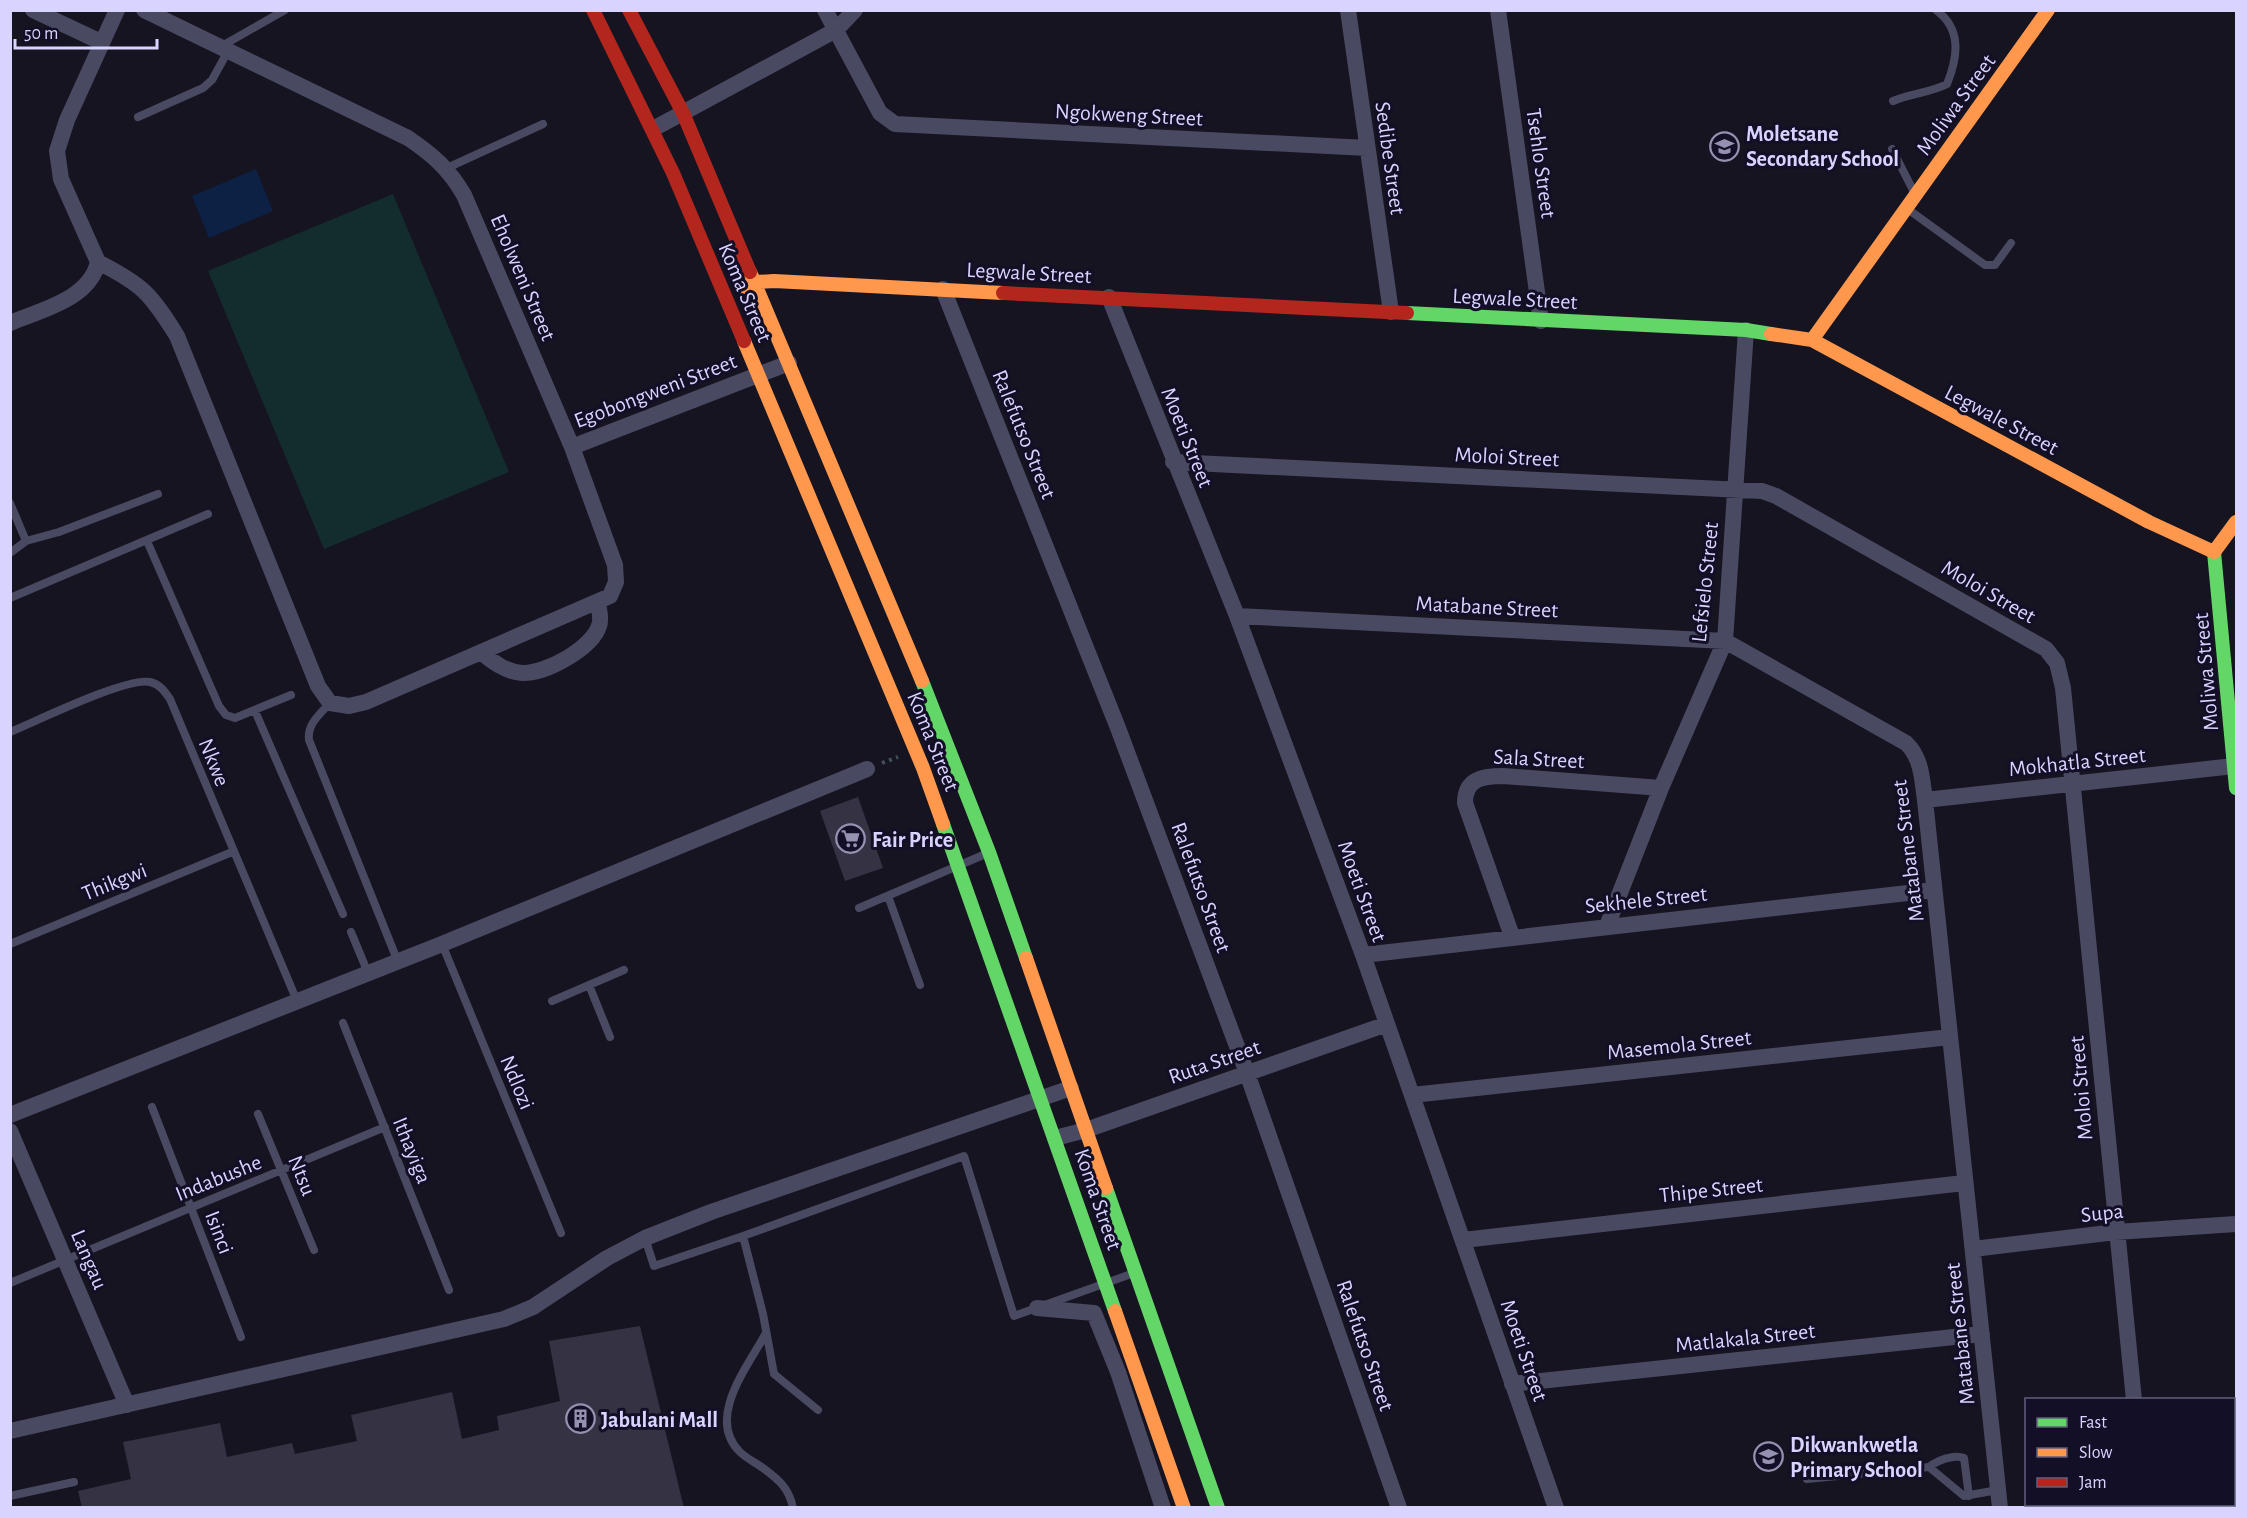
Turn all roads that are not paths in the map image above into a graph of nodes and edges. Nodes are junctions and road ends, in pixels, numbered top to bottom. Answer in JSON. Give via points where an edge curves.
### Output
{"nodes":[{"id":1,"x":33,"y":10,"type":"edge"},
{"id":2,"x":117,"y":10,"type":"edge"},
{"id":3,"x":144,"y":10,"type":"edge"},
{"id":4,"x":285,"y":10,"type":"edge"},
{"id":5,"x":593,"y":10,"type":"edge"},
{"id":6,"x":629,"y":10,"type":"edge"},
{"id":7,"x":825,"y":10,"type":"edge"},
{"id":8,"x":855,"y":10,"type":"edge"},
{"id":9,"x":1348,"y":10,"type":"edge"},
{"id":10,"x":1498,"y":10,"type":"edge"},
{"id":11,"x":1936,"y":10,"type":"edge"},
{"id":12,"x":2048,"y":10,"type":"edge"},
{"id":13,"x":836,"y":30,"type":"junction"},
{"id":14,"x":101,"y":42,"type":"junction"},
{"id":15,"x":224,"y":49,"type":"junction"},
{"id":16,"x":1893,"y":102,"type":"dead end"},
{"id":17,"x":683,"y":113,"type":"junction"},
{"id":18,"x":138,"y":117,"type":"dead end"},
{"id":19,"x":543,"y":124,"type":"dead end"},
{"id":20,"x":653,"y":129,"type":"junction"},
{"id":21,"x":1367,"y":148,"type":"junction"},
{"id":22,"x":1892,"y":149,"type":"dead end"},
{"id":23,"x":447,"y":168,"type":"junction"},
{"id":24,"x":1916,"y":195,"type":"junction"},
{"id":25,"x":1906,"y":209,"type":"junction"},
{"id":26,"x":2011,"y":243,"type":"dead end"},
{"id":27,"x":98,"y":262,"type":"junction"},
{"id":28,"x":756,"y":282,"type":"junction"},
{"id":29,"x":943,"y":289,"type":"junction"},
{"id":30,"x":725,"y":295,"type":"junction"},
{"id":31,"x":1109,"y":297,"type":"junction"},
{"id":32,"x":1391,"y":312,"type":"junction"},
{"id":33,"x":1541,"y":321,"type":"junction"},
{"id":34,"x":10,"y":323,"type":"edge"},
{"id":35,"x":1746,"y":330,"type":"junction"},
{"id":36,"x":1812,"y":340,"type":"junction"},
{"id":37,"x":789,"y":363,"type":"junction"},
{"id":38,"x":758,"y":375,"type":"junction"},
{"id":39,"x":572,"y":447,"type":"junction"},
{"id":40,"x":1173,"y":462,"type":"junction"},
{"id":41,"x":1736,"y":490,"type":"junction"},
{"id":42,"x":158,"y":494,"type":"dead end"},
{"id":43,"x":10,"y":503,"type":"edge"},
{"id":44,"x":208,"y":514,"type":"dead end"},
{"id":45,"x":2236,"y":522,"type":"edge"},
{"id":46,"x":26,"y":541,"type":"junction"},
{"id":47,"x":147,"y":541,"type":"junction"},
{"id":48,"x":2214,"y":552,"type":"junction"},
{"id":49,"x":10,"y":553,"type":"edge"},
{"id":50,"x":10,"y":598,"type":"edge"},
{"id":51,"x":598,"y":603,"type":"junction"},
{"id":52,"x":1237,"y":616,"type":"junction"},
{"id":53,"x":1725,"y":641,"type":"junction"},
{"id":54,"x":481,"y":652,"type":"junction"},
{"id":55,"x":291,"y":695,"type":"dead end"},
{"id":56,"x":330,"y":703,"type":"junction"},
{"id":57,"x":255,"y":711,"type":"junction"},
{"id":58,"x":10,"y":732,"type":"edge"},
{"id":59,"x":867,"y":769,"type":"road end"},
{"id":60,"x":2235,"y":776,"type":"edge"},
{"id":61,"x":2074,"y":784,"type":"junction"},
{"id":62,"x":1661,"y":788,"type":"junction"},
{"id":63,"x":2236,"y":788,"type":"edge"},
{"id":64,"x":1926,"y":800,"type":"junction"},
{"id":65,"x":232,"y":852,"type":"junction"},
{"id":66,"x":989,"y":852,"type":"junction"},
{"id":67,"x":959,"y":866,"type":"junction"},
{"id":68,"x":1935,"y":890,"type":"junction"},
{"id":69,"x":888,"y":896,"type":"junction"},
{"id":70,"x":859,"y":908,"type":"dead end"},
{"id":71,"x":343,"y":914,"type":"dead end"},
{"id":72,"x":1607,"y":926,"type":"junction"},
{"id":73,"x":351,"y":932,"type":"dead end"},
{"id":74,"x":1512,"y":936,"type":"junction"},
{"id":75,"x":10,"y":944,"type":"edge"},
{"id":76,"x":442,"y":944,"type":"junction"},
{"id":77,"x":1363,"y":955,"type":"junction"},
{"id":78,"x":398,"y":962,"type":"junction"},
{"id":79,"x":624,"y":970,"type":"dead end"},
{"id":80,"x":368,"y":973,"type":"junction"},
{"id":81,"x":589,"y":985,"type":"junction"},
{"id":82,"x":920,"y":985,"type":"dead end"},
{"id":83,"x":297,"y":1001,"type":"junction"},
{"id":84,"x":552,"y":1001,"type":"dead end"},
{"id":85,"x":343,"y":1023,"type":"dead end"},
{"id":86,"x":1387,"y":1024,"type":"junction"},
{"id":87,"x":610,"y":1037,"type":"dead end"},
{"id":88,"x":1950,"y":1037,"type":"junction"},
{"id":89,"x":1247,"y":1073,"type":"junction"},
{"id":90,"x":1071,"y":1088,"type":"junction"},
{"id":91,"x":1412,"y":1095,"type":"junction"},
{"id":92,"x":1041,"y":1099,"type":"junction"},
{"id":93,"x":152,"y":1107,"type":"dead end"},
{"id":94,"x":258,"y":1114,"type":"dead end"},
{"id":95,"x":10,"y":1115,"type":"edge"},
{"id":96,"x":385,"y":1127,"type":"junction"},
{"id":97,"x":1086,"y":1130,"type":"junction"},
{"id":98,"x":10,"y":1131,"type":"edge"},
{"id":99,"x":1055,"y":1138,"type":"junction"},
{"id":100,"x":281,"y":1170,"type":"junction"},
{"id":101,"x":1964,"y":1184,"type":"junction"},
{"id":102,"x":191,"y":1208,"type":"junction"},
{"id":103,"x":2236,"y":1224,"type":"edge"},
{"id":104,"x":561,"y":1233,"type":"dead end"},
{"id":105,"x":2116,"y":1233,"type":"junction"},
{"id":106,"x":743,"y":1236,"type":"junction"},
{"id":107,"x":645,"y":1238,"type":"junction"},
{"id":108,"x":1463,"y":1240,"type":"junction"},
{"id":109,"x":1973,"y":1249,"type":"junction"},
{"id":110,"x":314,"y":1250,"type":"dead end"},
{"id":111,"x":65,"y":1260,"type":"junction"},
{"id":112,"x":1136,"y":1272,"type":"junction"},
{"id":113,"x":10,"y":1283,"type":"edge"},
{"id":114,"x":1107,"y":1284,"type":"junction"},
{"id":115,"x":449,"y":1290,"type":"dead end"},
{"id":116,"x":1037,"y":1308,"type":"junction"},
{"id":117,"x":766,"y":1333,"type":"junction"},
{"id":118,"x":1982,"y":1334,"type":"junction"},
{"id":119,"x":242,"y":1337,"type":"dead end"},
{"id":120,"x":1512,"y":1384,"type":"junction"},
{"id":121,"x":2134,"y":1398,"type":"edge"},
{"id":122,"x":127,"y":1405,"type":"junction"},
{"id":123,"x":818,"y":1410,"type":"dead end"},
{"id":124,"x":10,"y":1431,"type":"edge"},
{"id":125,"x":1929,"y":1467,"type":"junction"},
{"id":126,"x":1807,"y":1479,"type":"dead end"},
{"id":127,"x":74,"y":1482,"type":"dead end"},
{"id":128,"x":1998,"y":1490,"type":"junction"},
{"id":129,"x":10,"y":1496,"type":"edge"},
{"id":130,"x":1970,"y":1497,"type":"junction"},
{"id":131,"x":793,"y":1508,"type":"edge"},
{"id":132,"x":1163,"y":1508,"type":"edge"},
{"id":133,"x":1184,"y":1508,"type":"edge"},
{"id":134,"x":1218,"y":1508,"type":"edge"},
{"id":135,"x":1400,"y":1508,"type":"edge"},
{"id":136,"x":1556,"y":1508,"type":"edge"},
{"id":137,"x":2000,"y":1508,"type":"edge"}],
"edges":[{"from":1,"to":14,"type":"street"},
{"from":2,"to":14,"type":"street"},
{"from":3,"to":15,"type":"street","name":"Eholweni Street"},
{"from":4,"to":15,"type":"lane"},
{"from":5,"to":20,"type":"main road","name":"Koma Street"},
{"from":6,"to":17,"type":"main road","name":"Koma Street"},
{"from":7,"to":13,"type":"street"},
{"from":8,"to":13,"type":"street"},
{"from":9,"to":21,"type":"street","name":"Sedibe Street"},
{"from":10,"to":33,"type":"street","name":"Tsehlo Street"},
{"from":11,"to":16,"type":"lane","via":[[1955,31],[1956,56],[1947,84]]},
{"from":12,"to":24,"type":"main road","name":"Moliwa Street"},
{"from":13,"to":17,"type":"street"},
{"from":13,"to":21,"type":"street","name":"Ngokweng Street","via":[[880,113],[890,122]]},
{"from":14,"to":27,"type":"street","via":[[57,151],[61,179]]},
{"from":15,"to":18,"type":"lane","via":[[212,80],[204,88]]},
{"from":15,"to":23,"type":"street","name":"Eholweni Street","via":[[408,138]]},
{"from":17,"to":20,"type":"street"},
{"from":17,"to":28,"type":"main road","name":"Koma Street"},
{"from":19,"to":23,"type":"lane"},
{"from":20,"to":30,"type":"main road","name":"Koma Street"},
{"from":21,"to":32,"type":"street","name":"Sedibe Street"},
{"from":22,"to":24,"type":"lane"},
{"from":23,"to":39,"type":"street","name":"Eholweni Street","via":[[464,195]]},
{"from":24,"to":25,"type":"main road","name":"Moliwa Street"},
{"from":25,"to":26,"type":"lane","via":[[1985,266],[1995,265]]},
{"from":25,"to":36,"type":"main road","name":"Moliwa Street"},
{"from":27,"to":34,"type":"street","via":[[95,274],[81,292]]},
{"from":27,"to":56,"type":"street","via":[[143,288],[177,336],[318,686]]},
{"from":28,"to":29,"type":"main road","name":"Legwale Street"},
{"from":28,"to":30,"type":"main road","name":"Legwale Street"},
{"from":28,"to":37,"type":"main road","name":"Koma Street"},
{"from":29,"to":31,"type":"main road","name":"Legwale Street"},
{"from":29,"to":89,"type":"street","name":"Ralefutso Street","via":[[1119,728]]},
{"from":30,"to":38,"type":"main road","name":"Koma Street"},
{"from":31,"to":32,"type":"main road","name":"Legwale Street"},
{"from":31,"to":40,"type":"street","name":"Moeti Street"},
{"from":32,"to":33,"type":"main road","name":"Legwale Street"},
{"from":33,"to":35,"type":"main road","name":"Legwale Street"},
{"from":35,"to":36,"type":"main road","name":"Legwale Street"},
{"from":35,"to":41,"type":"street","name":"Lefsielo Street"},
{"from":36,"to":48,"type":"main road","name":"Legwale Street","via":[[2149,522]]},
{"from":37,"to":38,"type":"street","name":"Egobongweni Street"},
{"from":37,"to":66,"type":"main road","name":"Koma Street","via":[[923,682]]},
{"from":38,"to":39,"type":"street","name":"Egobongweni Street"},
{"from":38,"to":67,"type":"main road","name":"Koma Street","via":[[915,750]]},
{"from":39,"to":51,"type":"street","name":"Eholweni Street","via":[[615,566],[616,582],[610,596]]},
{"from":40,"to":41,"type":"street","name":"Moloi Street"},
{"from":40,"to":52,"type":"street","name":"Moeti Street"},
{"from":41,"to":53,"type":"street","name":"Lefsielo Street"},
{"from":41,"to":61,"type":"street","name":"Moloi Street","via":[[1776,496],[2046,649],[2060,671]]},
{"from":42,"to":46,"type":"lane"},
{"from":43,"to":46,"type":"lane"},
{"from":44,"to":47,"type":"lane"},
{"from":45,"to":48,"type":"main road"},
{"from":46,"to":49,"type":"lane"},
{"from":47,"to":50,"type":"lane"},
{"from":47,"to":57,"type":"lane","via":[[219,706],[235,718]]},
{"from":48,"to":60,"type":"main road","name":"Moliwa Street"},
{"from":51,"to":54,"type":"street","name":"Eholweni Street"},
{"from":51,"to":54,"type":"street","via":[[600,623],[594,638],[578,652],[544,668],[523,673],[510,670]]},
{"from":52,"to":53,"type":"street","name":"Matabane Street"},
{"from":52,"to":77,"type":"street","name":"Moeti Street"},
{"from":53,"to":62,"type":"street","name":"Lefsielo Street"},
{"from":53,"to":64,"type":"street","name":"Matabane Street","via":[[1906,743],[1918,762]]},
{"from":54,"to":56,"type":"street","name":"Eholweni Street","via":[[366,702],[349,706]]},
{"from":55,"to":57,"type":"lane"},
{"from":56,"to":78,"type":"lane","via":[[308,731],[310,747]]},
{"from":57,"to":71,"type":"lane"},
{"from":58,"to":65,"type":"lane","name":"Nkwe","via":[[125,685],[141,681],[156,684],[170,699]]},
{"from":59,"to":76,"type":"street"},
{"from":60,"to":61,"type":"street","name":"Mokhatla Street"},
{"from":60,"to":63,"type":"main road","name":"Moliwa Street"},
{"from":61,"to":64,"type":"street","name":"Mokhatla Street"},
{"from":61,"to":105,"type":"street","name":"Moloi Street"},
{"from":62,"to":72,"type":"street","name":"Lefsielo Street"},
{"from":62,"to":74,"type":"street","name":"Sala Street","via":[[1503,776],[1482,777],[1472,782],[1466,790],[1465,803]]},
{"from":64,"to":68,"type":"street","name":"Matabane Street"},
{"from":65,"to":75,"type":"lane","name":"Thikgwi"},
{"from":65,"to":83,"type":"lane","name":"Nkwe"},
{"from":66,"to":67,"type":"lane"},
{"from":66,"to":90,"type":"main road","name":"Koma Street"},
{"from":67,"to":69,"type":"lane"},
{"from":67,"to":92,"type":"main road","name":"Koma Street"},
{"from":68,"to":72,"type":"street","name":"Sekhele Street"},
{"from":68,"to":88,"type":"street","name":"Matabane Street"},
{"from":69,"to":70,"type":"lane"},
{"from":69,"to":82,"type":"lane"},
{"from":72,"to":74,"type":"street","name":"Sekhele Street"},
{"from":73,"to":80,"type":"lane"},
{"from":74,"to":77,"type":"street","name":"Sekhele Street"},
{"from":76,"to":78,"type":"street"},
{"from":76,"to":104,"type":"lane","name":"Ndlozi"},
{"from":77,"to":86,"type":"street","name":"Moeti Street"},
{"from":78,"to":80,"type":"street"},
{"from":79,"to":81,"type":"lane"},
{"from":80,"to":83,"type":"street"},
{"from":81,"to":84,"type":"lane"},
{"from":81,"to":87,"type":"lane"},
{"from":83,"to":95,"type":"street"},
{"from":85,"to":96,"type":"lane","name":"Ithayiga"},
{"from":86,"to":89,"type":"street","name":"Ruta Street"},
{"from":86,"to":91,"type":"street","name":"Moeti Street"},
{"from":88,"to":91,"type":"street","name":"Masemola Street"},
{"from":88,"to":101,"type":"street","name":"Matabane Street"},
{"from":89,"to":97,"type":"street","name":"Ruta Street"},
{"from":89,"to":135,"type":"street","name":"Ralefutso Street"},
{"from":90,"to":92,"type":"street"},
{"from":90,"to":97,"type":"main road","name":"Koma Street"},
{"from":91,"to":108,"type":"street","name":"Moeti Street"},
{"from":92,"to":99,"type":"main road","name":"Koma Street"},
{"from":92,"to":107,"type":"street"},
{"from":93,"to":102,"type":"lane","name":"Isinci"},
{"from":94,"to":100,"type":"lane","name":"Ntsu"},
{"from":96,"to":100,"type":"lane","name":"Indabushe"},
{"from":96,"to":115,"type":"lane","name":"Ithayiga"},
{"from":97,"to":99,"type":"street","name":"Ruta Street"},
{"from":97,"to":112,"type":"main road","name":"Koma Street"},
{"from":98,"to":111,"type":"street","name":"Langau"},
{"from":99,"to":114,"type":"main road","name":"Koma Street"},
{"from":100,"to":102,"type":"lane","name":"Indabushe"},
{"from":100,"to":110,"type":"lane","name":"Ntsu"},
{"from":101,"to":108,"type":"street","name":"Thipe Street"},
{"from":101,"to":109,"type":"street","name":"Matabane Street"},
{"from":102,"to":111,"type":"lane","name":"Indabushe"},
{"from":102,"to":119,"type":"lane","name":"Isinci"},
{"from":103,"to":105,"type":"street","name":"Supa"},
{"from":105,"to":109,"type":"street","name":"Supa"},
{"from":105,"to":121,"type":"street","name":"Moloi Street"},
{"from":106,"to":107,"type":"lane","via":[[654,1266]]},
{"from":106,"to":116,"type":"lane","via":[[964,1156],[1014,1316]]},
{"from":106,"to":117,"type":"lane"},
{"from":107,"to":122,"type":"street","via":[[533,1307],[504,1319]]},
{"from":108,"to":120,"type":"street","name":"Moeti Street"},
{"from":109,"to":118,"type":"street","name":"Matabane Street"},
{"from":111,"to":113,"type":"lane","name":"Indabushe"},
{"from":111,"to":122,"type":"street","name":"Langau"},
{"from":112,"to":114,"type":"lane"},
{"from":112,"to":134,"type":"main road","name":"Koma Street"},
{"from":114,"to":116,"type":"lane"},
{"from":114,"to":133,"type":"main road","name":"Koma Street"},
{"from":116,"to":132,"type":"street","via":[[1094,1312]]},
{"from":117,"to":123,"type":"lane","via":[[774,1374]]},
{"from":117,"to":131,"type":"lane","via":[[733,1392],[727,1429],[740,1452],[787,1488]]},
{"from":118,"to":120,"type":"street","name":"Matlakala Street"},
{"from":118,"to":128,"type":"street","name":"Matabane Street"},
{"from":120,"to":136,"type":"street","name":"Moeti Street"},
{"from":122,"to":124,"type":"street"},
{"from":125,"to":126,"type":"lane"},
{"from":125,"to":130,"type":"lane"},
{"from":125,"to":130,"type":"lane","via":[[1958,1456],[1965,1458]]},
{"from":127,"to":129,"type":"lane"},
{"from":128,"to":130,"type":"lane"},
{"from":128,"to":137,"type":"street","name":"Matabane Street"}]}
